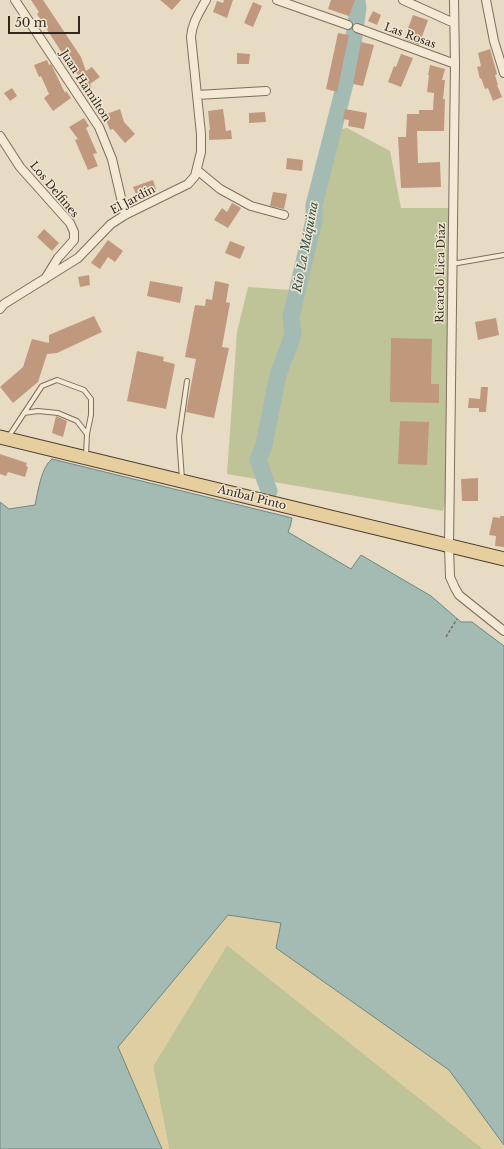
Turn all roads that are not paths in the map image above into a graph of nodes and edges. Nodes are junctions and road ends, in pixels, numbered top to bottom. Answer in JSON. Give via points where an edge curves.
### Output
{"nodes":[{"id":1,"x":15,"y":0,"type":"edge"},
{"id":2,"x":206,"y":0,"type":"edge"},
{"id":3,"x":277,"y":0,"type":"edge"},
{"id":4,"x":403,"y":0,"type":"edge"},
{"id":5,"x":454,"y":0,"type":"edge"},
{"id":6,"x":486,"y":0,"type":"edge"},
{"id":7,"x":454,"y":24,"type":"junction"},
{"id":8,"x":348,"y":25,"type":"dead end"},
{"id":9,"x":357,"y":28,"type":"dead end"},
{"id":10,"x":455,"y":64,"type":"junction"},
{"id":11,"x":504,"y":73,"type":"edge"},
{"id":12,"x":266,"y":91,"type":"dead end"},
{"id":13,"x":197,"y":95,"type":"junction"},
{"id":14,"x":0,"y":136,"type":"edge"},
{"id":15,"x":197,"y":170,"type":"junction"},
{"id":16,"x":125,"y":215,"type":"junction"},
{"id":17,"x":284,"y":215,"type":"dead end"},
{"id":18,"x":504,"y":256,"type":"edge"},
{"id":19,"x":452,"y":264,"type":"junction"},
{"id":20,"x":45,"y":279,"type":"junction"},
{"id":21,"x":1,"y":304,"type":"edge"},
{"id":22,"x":188,"y":381,"type":"dead end"},
{"id":23,"x":24,"y":413,"type":"junction"},
{"id":24,"x":87,"y":434,"type":"junction"},
{"id":25,"x":4,"y":438,"type":"edge"},
{"id":26,"x":86,"y":458,"type":"junction"},
{"id":27,"x":183,"y":481,"type":"junction"},
{"id":28,"x":449,"y":547,"type":"junction"},
{"id":29,"x":504,"y":559,"type":"edge"},
{"id":30,"x":504,"y":631,"type":"edge"}],
"edges":[{"from":1,"to":16,"type":"street","name":"Juan Hamilton","via":[[99,127],[112,159]]},
{"from":2,"to":13,"type":"street","name":"El Jardín","via":[[195,19],[192,32]]},
{"from":3,"to":8,"type":"street"},
{"from":4,"to":7,"type":"street"},
{"from":5,"to":7,"type":"street","name":"Ricardo Lica Díaz"},
{"from":6,"to":11,"type":"street","via":[[494,41]]},
{"from":7,"to":10,"type":"street","name":"Ricardo Lica Díaz"},
{"from":9,"to":10,"type":"street","name":"Las Rosas"},
{"from":10,"to":19,"type":"street","name":"Ricardo Lica Díaz"},
{"from":12,"to":13,"type":"street"},
{"from":13,"to":15,"type":"street","name":"El Jardín","via":[[201,152]]},
{"from":14,"to":20,"type":"street","name":"Los Delfines","via":[[20,167],[70,223],[74,232],[74,240],[58,258]]},
{"from":15,"to":16,"type":"street","name":"El Jardín","via":[[188,184]]},
{"from":15,"to":17,"type":"street","via":[[220,189],[251,206]]},
{"from":16,"to":20,"type":"street","name":"El Jardín","via":[[111,224],[78,258]]},
{"from":18,"to":19,"type":"lane"},
{"from":19,"to":28,"type":"street","name":"Ricardo Lica Díaz"},
{"from":20,"to":21,"type":"street","name":"El Jardín"},
{"from":22,"to":27,"type":"lane","via":[[179,437]]},
{"from":23,"to":24,"type":"lane","via":[[58,413],[77,421]]},
{"from":23,"to":24,"type":"lane","via":[[42,386],[57,380],[84,390],[91,399]]},
{"from":23,"to":25,"type":"lane"},
{"from":24,"to":26,"type":"lane"},
{"from":25,"to":26,"type":"main road","name":"Aníbal Pinto"},
{"from":26,"to":27,"type":"main road","name":"Aníbal Pinto"},
{"from":27,"to":28,"type":"main road","name":"Aníbal Pinto"},
{"from":28,"to":29,"type":"main road","name":"Aníbal Pinto"},
{"from":28,"to":30,"type":"street","name":"Ricardo Lica Díaz","via":[[450,577],[459,595]]}]}
